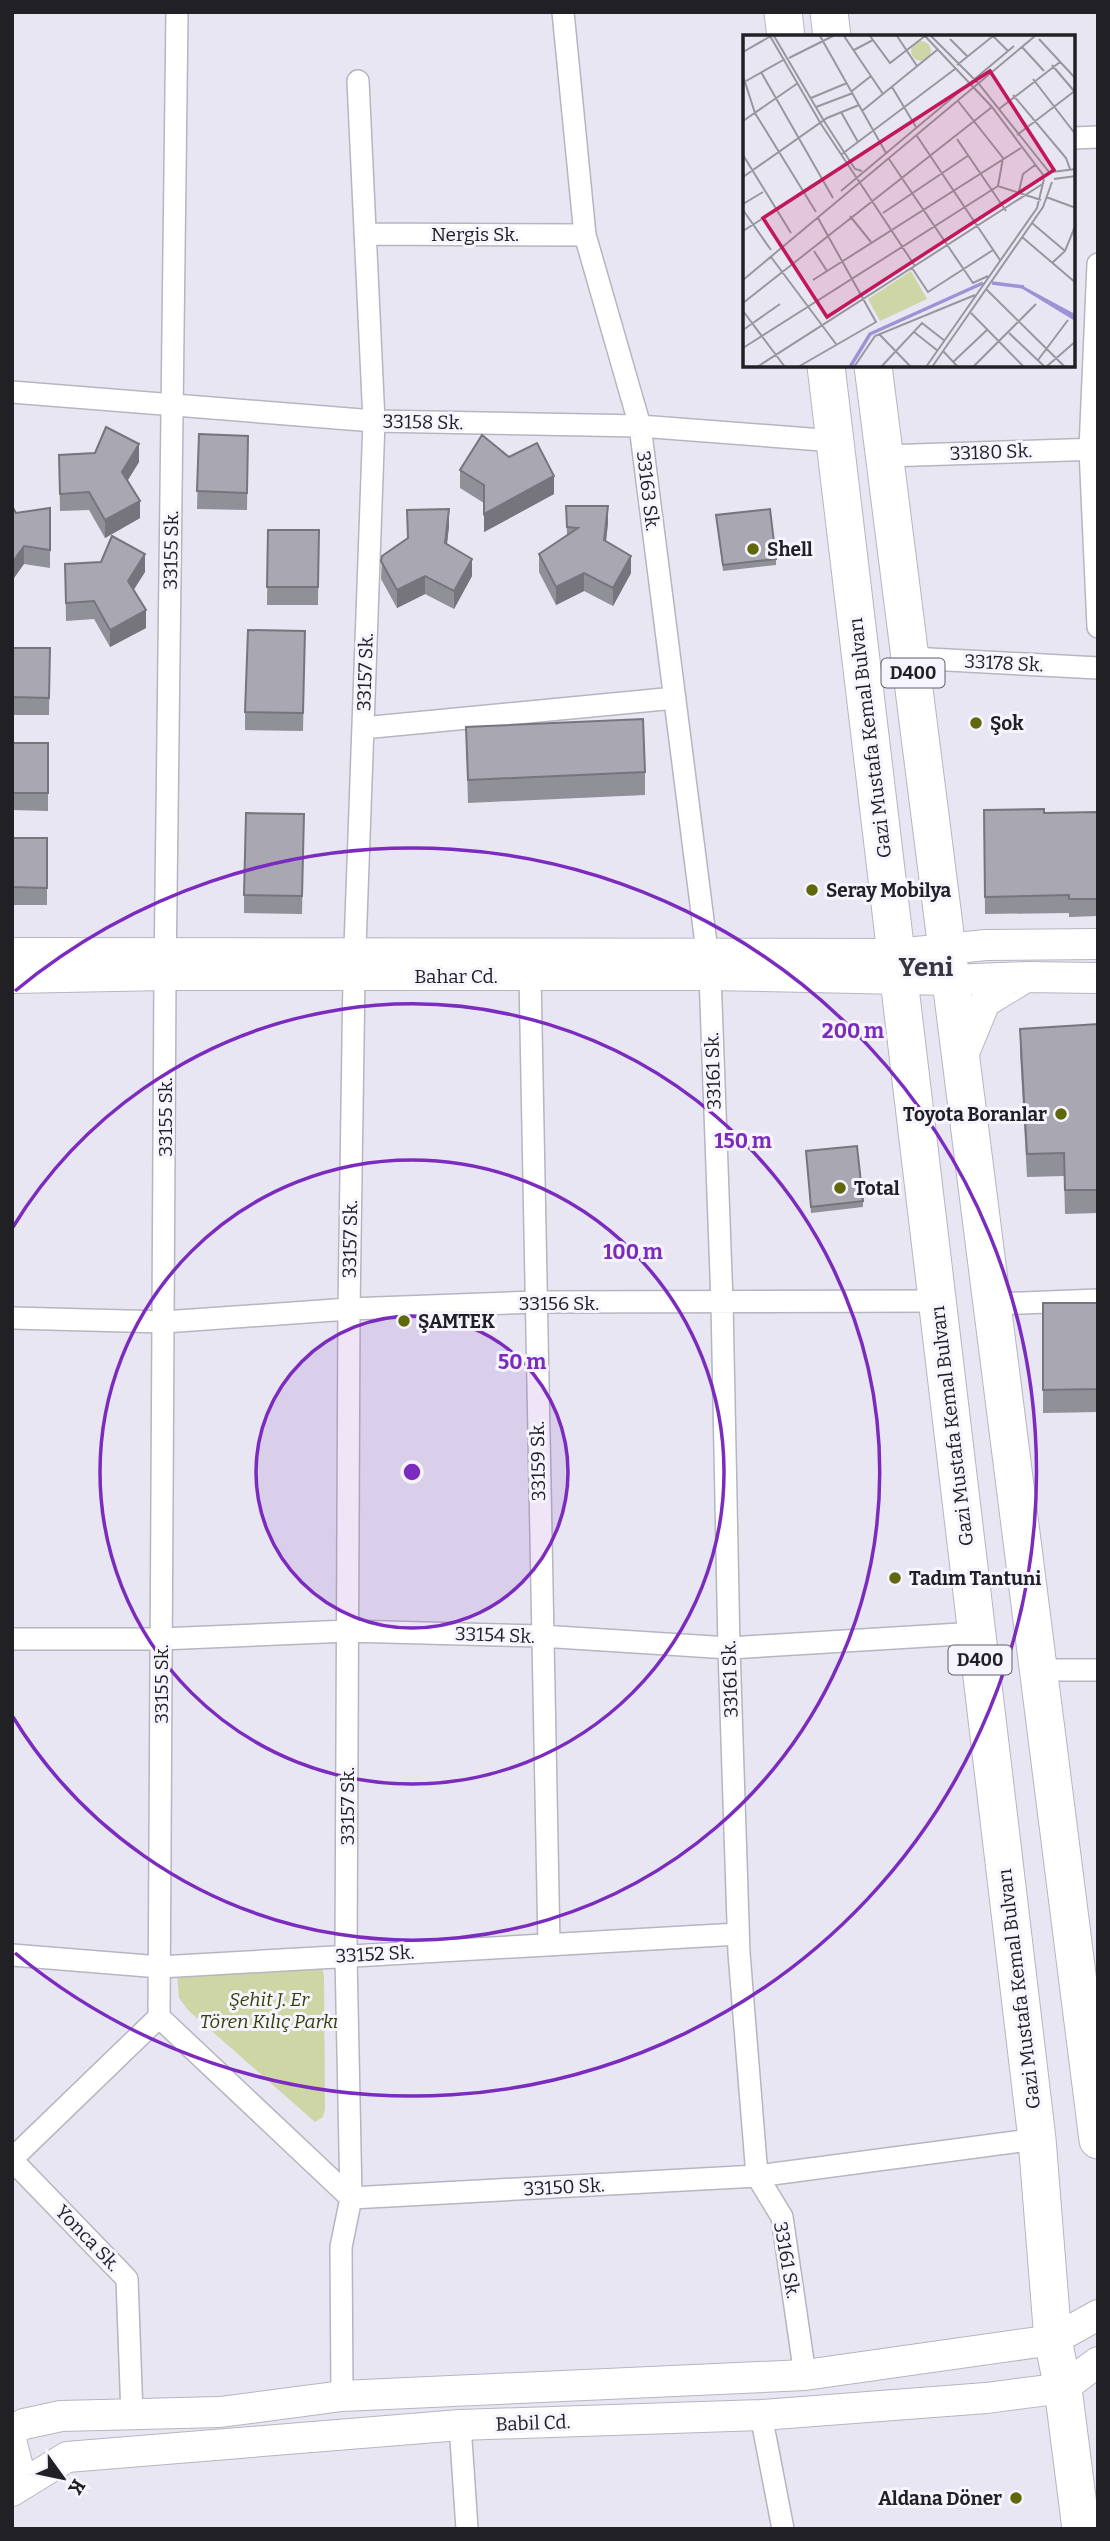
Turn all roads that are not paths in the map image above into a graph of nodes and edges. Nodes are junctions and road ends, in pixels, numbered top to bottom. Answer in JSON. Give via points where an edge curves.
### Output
{"nodes":[{"id":1,"x":177,"y":12,"type":"edge"},
{"id":2,"x":563,"y":12,"type":"edge"},
{"id":3,"x":783,"y":12,"type":"edge"},
{"id":4,"x":829,"y":12,"type":"edge"},
{"id":5,"x":786,"y":35,"type":"edge"},
{"id":6,"x":832,"y":35,"type":"edge"},
{"id":7,"x":358,"y":81,"type":"dead end"},
{"id":8,"x":1098,"y":136,"type":"edge"},
{"id":9,"x":1075,"y":138,"type":"edge"},
{"id":10,"x":365,"y":234,"type":"junction"},
{"id":11,"x":585,"y":235,"type":"junction"},
{"id":12,"x":1098,"y":264,"type":"edge"},
{"id":13,"x":826,"y":368,"type":"edge"},
{"id":14,"x":873,"y":368,"type":"edge"},
{"id":15,"x":12,"y":392,"type":"edge"},
{"id":16,"x":173,"y":406,"type":"junction"},
{"id":17,"x":374,"y":421,"type":"junction"},
{"id":18,"x":640,"y":426,"type":"junction"},
{"id":19,"x":835,"y":441,"type":"junction"},
{"id":20,"x":1094,"y":449,"type":"edge"},
{"id":21,"x":885,"y":456,"type":"junction"},
{"id":22,"x":1098,"y":627,"type":"edge"},
{"id":23,"x":911,"y":658,"type":"junction"},
{"id":24,"x":1098,"y":668,"type":"edge"},
{"id":25,"x":675,"y":698,"type":"junction"},
{"id":26,"x":363,"y":728,"type":"junction"},
{"id":27,"x":1098,"y":944,"type":"edge"},
{"id":28,"x":986,"y":945,"type":"junction"},
{"id":29,"x":12,"y":953,"type":"edge"},
{"id":30,"x":165,"y":964,"type":"junction"},
{"id":31,"x":355,"y":964,"type":"junction"},
{"id":32,"x":709,"y":964,"type":"junction"},
{"id":33,"x":950,"y":965,"type":"junction"},
{"id":34,"x":898,"y":967,"type":"junction"},
{"id":35,"x":530,"y":976,"type":"junction"},
{"id":36,"x":1026,"y":977,"type":"junction"},
{"id":37,"x":12,"y":978,"type":"edge"},
{"id":38,"x":1098,"y":978,"type":"edge"},
{"id":39,"x":992,"y":979,"type":"junction"},
{"id":40,"x":961,"y":1060,"type":"junction"},
{"id":41,"x":1098,"y":1300,"type":"edge"},
{"id":42,"x":937,"y":1301,"type":"junction"},
{"id":43,"x":534,"y":1302,"type":"junction"},
{"id":44,"x":722,"y":1303,"type":"junction"},
{"id":45,"x":994,"y":1304,"type":"junction"},
{"id":46,"x":349,"y":1309,"type":"junction"},
{"id":47,"x":12,"y":1318,"type":"edge"},
{"id":48,"x":164,"y":1322,"type":"junction"},
{"id":49,"x":348,"y":1631,"type":"junction"},
{"id":50,"x":977,"y":1633,"type":"junction"},
{"id":51,"x":541,"y":1636,"type":"junction"},
{"id":52,"x":12,"y":1639,"type":"edge"},
{"id":53,"x":161,"y":1639,"type":"junction"},
{"id":54,"x":729,"y":1648,"type":"junction"},
{"id":55,"x":1038,"y":1670,"type":"junction"},
{"id":56,"x":1098,"y":1670,"type":"edge"},
{"id":57,"x":738,"y":1934,"type":"junction"},
{"id":58,"x":549,"y":1945,"type":"junction"},
{"id":59,"x":12,"y":1955,"type":"edge"},
{"id":60,"x":346,"y":1956,"type":"junction"},
{"id":61,"x":160,"y":1967,"type":"junction"},
{"id":62,"x":159,"y":2017,"type":"junction"},
{"id":63,"x":1037,"y":2139,"type":"junction"},
{"id":64,"x":1098,"y":2140,"type":"edge"},
{"id":65,"x":12,"y":2160,"type":"edge"},
{"id":66,"x":757,"y":2176,"type":"junction"},
{"id":67,"x":351,"y":2197,"type":"junction"},
{"id":68,"x":1098,"y":2315,"type":"edge"},
{"id":69,"x":1052,"y":2340,"type":"junction"},
{"id":70,"x":1098,"y":2362,"type":"edge"},
{"id":71,"x":805,"y":2375,"type":"junction"},
{"id":72,"x":1063,"y":2388,"type":"junction"},
{"id":73,"x":342,"y":2396,"type":"junction"},
{"id":74,"x":132,"y":2415,"type":"junction"},
{"id":75,"x":761,"y":2415,"type":"junction"},
{"id":76,"x":460,"y":2425,"type":"junction"},
{"id":77,"x":12,"y":2430,"type":"edge"},
{"id":78,"x":12,"y":2444,"type":"edge"},
{"id":79,"x":12,"y":2485,"type":"edge"},
{"id":80,"x":12,"y":2491,"type":"edge"},
{"id":81,"x":467,"y":2529,"type":"edge"},
{"id":82,"x":783,"y":2529,"type":"edge"},
{"id":83,"x":1081,"y":2529,"type":"edge"}],
"edges":[{"from":1,"to":16,"type":"street","name":"33155 Sk."},
{"from":2,"to":11,"type":"street","name":"33163 Sk."},
{"from":3,"to":5,"type":"highway"},
{"from":4,"to":6,"type":"highway"},
{"from":7,"to":10,"type":"street","name":"33157 Sk."},
{"from":8,"to":9,"type":"street"},
{"from":10,"to":11,"type":"street","name":"Nergis Sk."},
{"from":10,"to":17,"type":"street","name":"33157 Sk."},
{"from":11,"to":18,"type":"street","name":"33163 Sk."},
{"from":12,"to":20,"type":"street"},
{"from":13,"to":19,"type":"highway","name":"Gazi Mustafa Kemal Bulvarı","number":"D400"},
{"from":14,"to":21,"type":"highway","number":"D400"},
{"from":15,"to":16,"type":"street","name":"33158 Sk."},
{"from":16,"to":17,"type":"street","name":"33158 Sk."},
{"from":16,"to":30,"type":"street","name":"33155 Sk."},
{"from":17,"to":18,"type":"street","name":"33158 Sk."},
{"from":17,"to":26,"type":"street","name":"33157 Sk."},
{"from":18,"to":19,"type":"street","name":"33158 Sk."},
{"from":18,"to":25,"type":"street","name":"33163 Sk."},
{"from":19,"to":34,"type":"highway","name":"Gazi Mustafa Kemal Bulvarı","number":"D400"},
{"from":20,"to":21,"type":"street","name":"33180 Sk."},
{"from":20,"to":22,"type":"street"},
{"from":21,"to":23,"type":"highway","number":"D400"},
{"from":23,"to":24,"type":"street","name":"33178 Sk."},
{"from":23,"to":33,"type":"highway","number":"D400"},
{"from":25,"to":26,"type":"street"},
{"from":25,"to":32,"type":"street","name":"33163 Sk."},
{"from":26,"to":31,"type":"street","name":"33157 Sk."},
{"from":27,"to":28,"type":"street"},
{"from":28,"to":33,"type":"street"},
{"from":28,"to":39,"type":"street"},
{"from":29,"to":30,"type":"street","name":"Bahar Cd."},
{"from":30,"to":31,"type":"street","name":"Bahar Cd."},
{"from":30,"to":37,"type":"street","name":"Bahar Cd."},
{"from":30,"to":48,"type":"street","name":"33155 Sk."},
{"from":31,"to":32,"type":"street","name":"Bahar Cd."},
{"from":31,"to":35,"type":"street","name":"Bahar Cd."},
{"from":31,"to":46,"type":"street","name":"33157 Sk."},
{"from":32,"to":34,"type":"street","name":"Bahar Cd."},
{"from":32,"to":35,"type":"street","name":"Bahar Cd."},
{"from":32,"to":44,"type":"street","name":"33161 Sk."},
{"from":33,"to":34,"type":"street","name":"Bahar Cd."},
{"from":33,"to":39,"type":"street"},
{"from":33,"to":40,"type":"highway","number":"D400"},
{"from":34,"to":42,"type":"highway","name":"Gazi Mustafa Kemal Bulvarı","number":"D400"},
{"from":35,"to":43,"type":"street","name":"33159 Sk."},
{"from":36,"to":38,"type":"street"},
{"from":36,"to":39,"type":"street"},
{"from":36,"to":40,"type":"street","via":[[985,1002]]},
{"from":40,"to":45,"type":"highway","number":"D400"},
{"from":41,"to":45,"type":"street"},
{"from":42,"to":44,"type":"street","name":"33156 Sk."},
{"from":42,"to":50,"type":"highway","name":"Gazi Mustafa Kemal Bulvarı","number":"D400"},
{"from":43,"to":44,"type":"street","name":"33156 Sk."},
{"from":43,"to":46,"type":"street","name":"33156 Sk."},
{"from":43,"to":51,"type":"street","name":"33159 Sk."},
{"from":44,"to":54,"type":"street","name":"33161 Sk."},
{"from":45,"to":55,"type":"highway","number":"D400"},
{"from":46,"to":48,"type":"street","name":"33156 Sk."},
{"from":46,"to":49,"type":"street","name":"33157 Sk."},
{"from":47,"to":48,"type":"street","name":"33156 Sk."},
{"from":48,"to":53,"type":"street","name":"33155 Sk."},
{"from":49,"to":51,"type":"street","name":"33154 Sk."},
{"from":49,"to":53,"type":"street","name":"33154 Sk."},
{"from":49,"to":60,"type":"street","name":"33157 Sk."},
{"from":50,"to":54,"type":"street","name":"33154 Sk."},
{"from":50,"to":63,"type":"highway","name":"Gazi Mustafa Kemal Bulvarı","number":"D400"},
{"from":51,"to":54,"type":"street","name":"33154 Sk."},
{"from":51,"to":58,"type":"street","name":"33159 Sk."},
{"from":52,"to":53,"type":"street","name":"33154 Sk."},
{"from":53,"to":61,"type":"street","name":"33155 Sk."},
{"from":54,"to":57,"type":"street","name":"33161 Sk."},
{"from":55,"to":56,"type":"street"},
{"from":55,"to":64,"type":"highway","number":"D400"},
{"from":57,"to":58,"type":"street","name":"33152 Sk."},
{"from":57,"to":66,"type":"street","name":"33161 Sk."},
{"from":58,"to":60,"type":"street","name":"33152 Sk."},
{"from":59,"to":61,"type":"street","name":"33152 Sk."},
{"from":60,"to":61,"type":"street","name":"33152 Sk."},
{"from":60,"to":67,"type":"street","name":"33157 Sk."},
{"from":61,"to":62,"type":"street","name":"33155 Sk."},
{"from":62,"to":65,"type":"street"},
{"from":62,"to":67,"type":"street"},
{"from":63,"to":66,"type":"street","name":"33150 Sk."},
{"from":63,"to":69,"type":"highway","name":"Gazi Mustafa Kemal Bulvarı","number":"D400"},
{"from":65,"to":74,"type":"street","name":"Yonca Sk.","via":[[127,2279]]},
{"from":66,"to":67,"type":"street","name":"33150 Sk."},
{"from":66,"to":71,"type":"street","name":"33161 Sk.","via":[[782,2217]]},
{"from":67,"to":73,"type":"street","name":"33157 Sk.","via":[[341,2247]]},
{"from":68,"to":69,"type":"street"},
{"from":69,"to":71,"type":"street","name":"Babil Cd."},
{"from":69,"to":72,"type":"highway","name":"Gazi Mustafa Kemal Bulvarı","number":"D400"},
{"from":70,"to":72,"type":"street"},
{"from":71,"to":73,"type":"street","name":"Babil Cd."},
{"from":72,"to":75,"type":"street","name":"Babil Cd."},
{"from":72,"to":83,"type":"highway","name":"Gazi Mustafa Kemal Bulvarı","number":"D400"},
{"from":73,"to":74,"type":"street","name":"Babil Cd.","via":[[220,2412]]},
{"from":74,"to":77,"type":"street","name":"Babil Cd.","via":[[61,2416]]},
{"from":75,"to":76,"type":"street","name":"Babil Cd."},
{"from":75,"to":82,"type":"street"},
{"from":76,"to":80,"type":"street","name":"Babil Cd.","via":[[66,2457]]},
{"from":76,"to":81,"type":"street"},
{"from":78,"to":79,"type":"street","via":[[17,2463]]}]}
